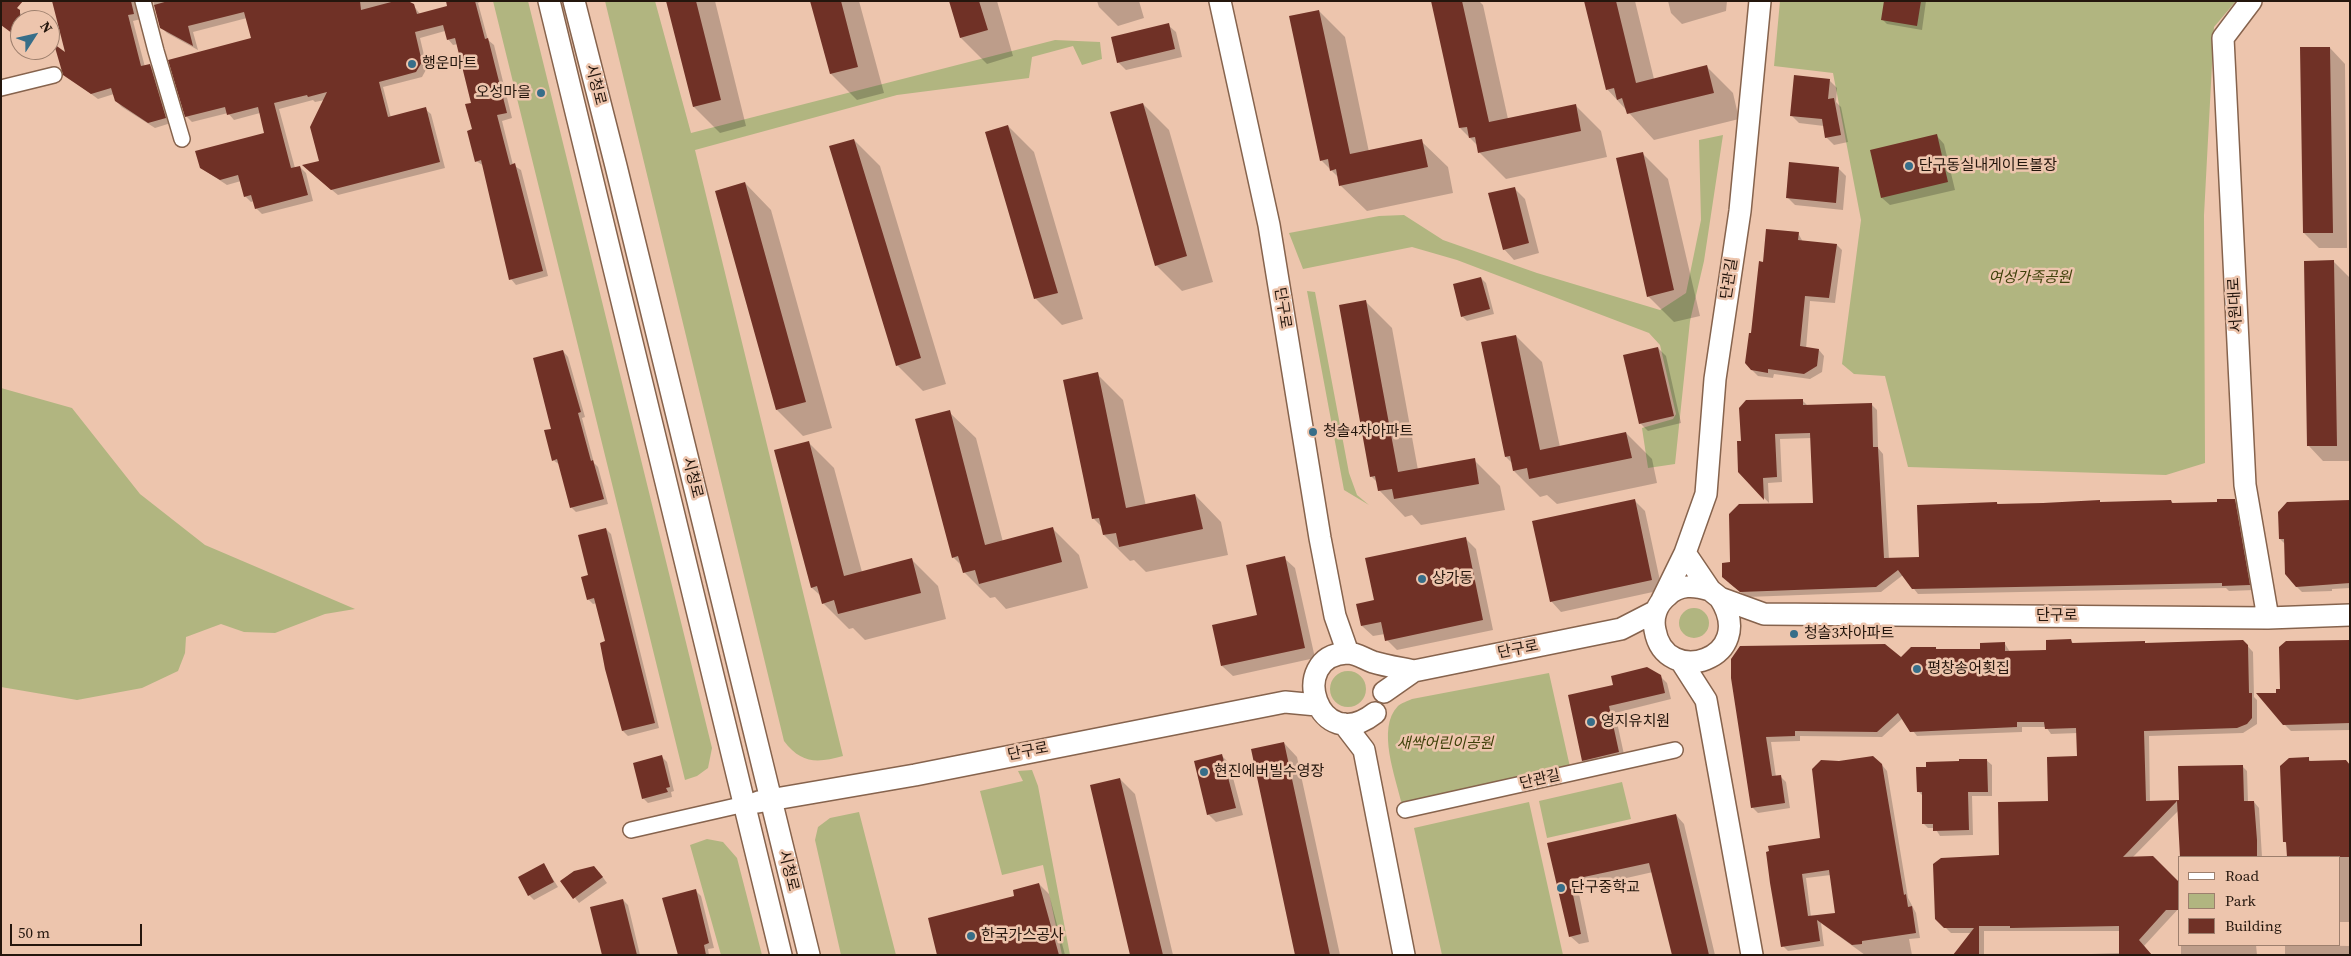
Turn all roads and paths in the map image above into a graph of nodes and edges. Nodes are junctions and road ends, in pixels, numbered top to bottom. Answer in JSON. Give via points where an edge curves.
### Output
{"nodes":[{"id":1,"x":143,"y":1,"type":"edge"},
{"id":2,"x":550,"y":1,"type":"edge"},
{"id":3,"x":574,"y":1,"type":"edge"},
{"id":4,"x":1220,"y":1,"type":"edge"},
{"id":5,"x":1760,"y":1,"type":"edge"},
{"id":6,"x":2251,"y":1,"type":"edge"},
{"id":7,"x":54,"y":75,"type":"dead end"},
{"id":8,"x":1,"y":88,"type":"edge"},
{"id":9,"x":182,"y":139,"type":"dead end"},
{"id":10,"x":1685,"y":553,"type":"junction"},
{"id":11,"x":1715,"y":594,"type":"junction"},
{"id":12,"x":1659,"y":606,"type":"junction"},
{"id":13,"x":1764,"y":614,"type":"junction"},
{"id":14,"x":2350,"y":615,"type":"edge"},
{"id":15,"x":1335,"y":616,"type":"junction"},
{"id":16,"x":2268,"y":618,"type":"junction"},
{"id":17,"x":1622,"y":629,"type":"junction"},
{"id":18,"x":1730,"y":633,"type":"junction"},
{"id":19,"x":1661,"y":647,"type":"junction"},
{"id":20,"x":1348,"y":653,"type":"junction"},
{"id":21,"x":1717,"y":654,"type":"junction"},
{"id":22,"x":1371,"y":661,"type":"junction"},
{"id":23,"x":1681,"y":661,"type":"junction"},
{"id":24,"x":1326,"y":662,"type":"junction"},
{"id":25,"x":1414,"y":671,"type":"junction"},
{"id":26,"x":1313,"y":682,"type":"junction"},
{"id":27,"x":1384,"y":692,"type":"junction"},
{"id":28,"x":1706,"y":700,"type":"junction"},
{"id":29,"x":1285,"y":702,"type":"junction"},
{"id":30,"x":1317,"y":705,"type":"junction"},
{"id":31,"x":1375,"y":713,"type":"junction"},
{"id":32,"x":1344,"y":724,"type":"junction"},
{"id":33,"x":1364,"y":750,"type":"junction"},
{"id":34,"x":1675,"y":750,"type":"dead end"},
{"id":35,"x":770,"y":800,"type":"junction"},
{"id":36,"x":745,"y":804,"type":"junction"},
{"id":37,"x":1405,"y":810,"type":"dead end"},
{"id":38,"x":631,"y":830,"type":"dead end"},
{"id":39,"x":781,"y":955,"type":"edge"},
{"id":40,"x":809,"y":955,"type":"edge"},
{"id":41,"x":1404,"y":955,"type":"edge"},
{"id":42,"x":1752,"y":955,"type":"edge"}],
"edges":[{"from":1,"to":9,"type":"street"},
{"from":2,"to":36,"type":"street","name":"시청로"},
{"from":3,"to":35,"type":"street","name":"시청로"},
{"from":4,"to":15,"type":"street","name":"단구로","via":[[1269,225]]},
{"from":5,"to":10,"type":"street","name":"단관길","via":[[1740,211],[1715,379],[1706,494]]},
{"from":6,"to":16,"type":"street","name":"서원대로","via":[[2223,38],[2245,485]]},
{"from":7,"to":8,"type":"street"},
{"from":10,"to":11,"type":"street"},
{"from":10,"to":12,"type":"street","name":"단관길"},
{"from":11,"to":12,"type":"street","via":[[1697,586],[1684,586],[1672,591]]},
{"from":11,"to":13,"type":"street"},
{"from":11,"to":18,"type":"street","via":[[1728,609]]},
{"from":12,"to":17,"type":"street","name":"단구로"},
{"from":12,"to":19,"type":"street","via":[[1654,628]]},
{"from":13,"to":16,"type":"street","name":"단구로"},
{"from":13,"to":18,"type":"street"},
{"from":14,"to":16,"type":"street","name":"단구로"},
{"from":15,"to":20,"type":"street"},
{"from":15,"to":24,"type":"street"},
{"from":17,"to":19,"type":"street"},
{"from":17,"to":25,"type":"street","name":"단구로"},
{"from":18,"to":21,"type":"street"},
{"from":19,"to":23,"type":"street"},
{"from":20,"to":22,"type":"street"},
{"from":20,"to":24,"type":"street","via":[[1336,655]]},
{"from":21,"to":23,"type":"street","via":[[1706,660]]},
{"from":21,"to":28,"type":"street"},
{"from":22,"to":25,"type":"street"},
{"from":22,"to":27,"type":"street","via":[[1379,670]]},
{"from":23,"to":28,"type":"street"},
{"from":24,"to":26,"type":"street"},
{"from":25,"to":27,"type":"street"},
{"from":26,"to":29,"type":"street"},
{"from":26,"to":30,"type":"street"},
{"from":27,"to":31,"type":"street"},
{"from":28,"to":42,"type":"street"},
{"from":29,"to":30,"type":"street"},
{"from":29,"to":35,"type":"street","name":"단구로","via":[[915,775]]},
{"from":30,"to":32,"type":"street","via":[[1332,721]]},
{"from":31,"to":32,"type":"street","via":[[1355,724]]},
{"from":31,"to":33,"type":"street"},
{"from":32,"to":33,"type":"street"},
{"from":33,"to":41,"type":"street"},
{"from":34,"to":37,"type":"street","name":"단관길"},
{"from":35,"to":36,"type":"street","name":"단구로"},
{"from":35,"to":40,"type":"street","name":"시청로"},
{"from":36,"to":38,"type":"street"},
{"from":36,"to":39,"type":"street","name":"시청로"}]}
